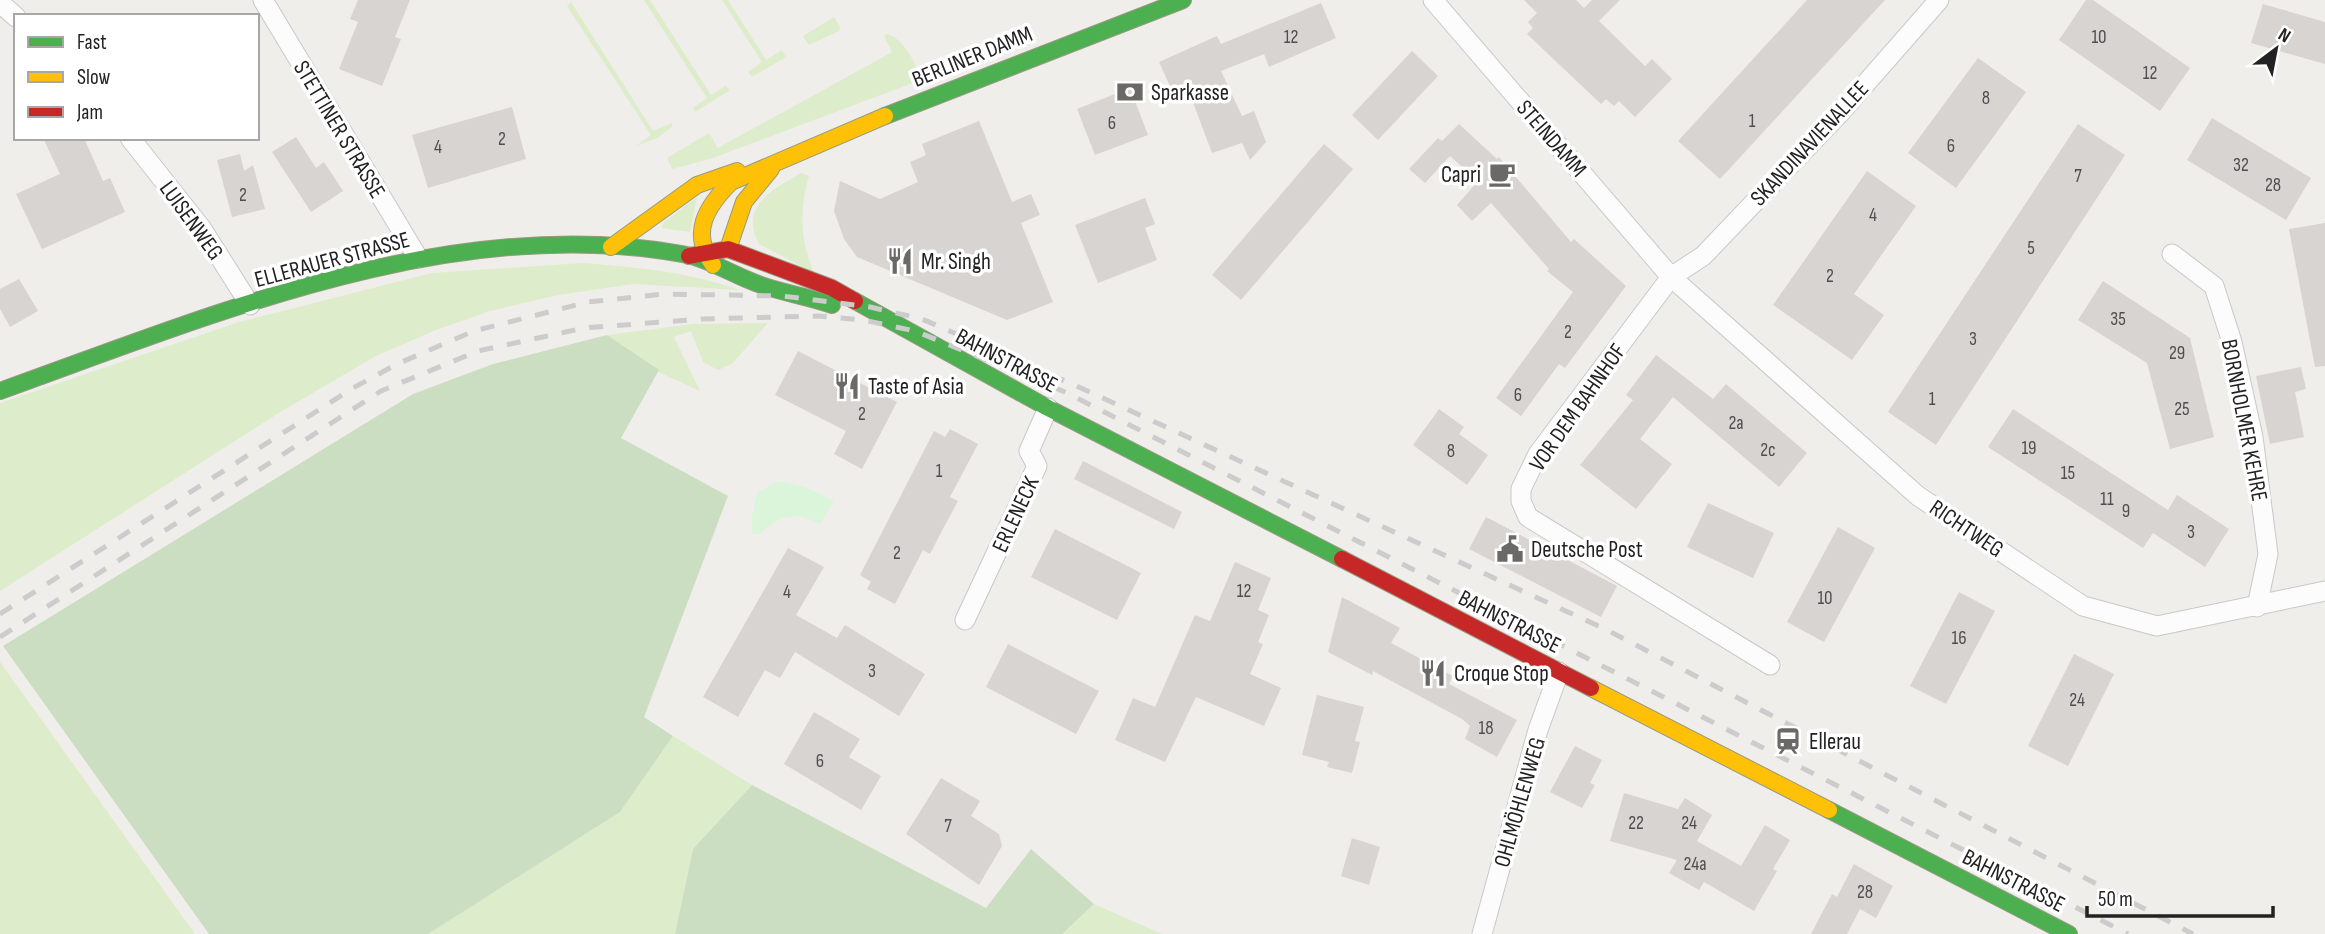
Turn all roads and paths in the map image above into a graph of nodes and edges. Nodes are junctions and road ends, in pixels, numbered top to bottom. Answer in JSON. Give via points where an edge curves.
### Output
{"nodes":[{"id":1,"x":263,"y":0,"type":"edge"},
{"id":2,"x":1183,"y":0,"type":"edge"},
{"id":3,"x":1433,"y":0,"type":"edge"},
{"id":4,"x":1939,"y":0,"type":"edge"},
{"id":5,"x":0,"y":3,"type":"edge"},
{"id":6,"x":14,"y":15,"type":"edge"},
{"id":7,"x":132,"y":140,"type":"edge"},
{"id":8,"x":779,"y":160,"type":"junction"},
{"id":9,"x":611,"y":247,"type":"junction"},
{"id":10,"x":728,"y":249,"type":"junction"},
{"id":11,"x":2172,"y":254,"type":"dead end"},
{"id":12,"x":418,"y":258,"type":"junction"},
{"id":13,"x":702,"y":259,"type":"junction"},
{"id":14,"x":1671,"y":277,"type":"junction"},
{"id":15,"x":250,"y":305,"type":"junction"},
{"id":16,"x":931,"y":345,"type":"junction"},
{"id":17,"x":0,"y":391,"type":"edge"},
{"id":18,"x":1048,"y":408,"type":"junction"},
{"id":19,"x":2325,"y":591,"type":"edge"},
{"id":20,"x":2257,"y":607,"type":"junction"},
{"id":21,"x":965,"y":620,"type":"dead end"},
{"id":22,"x":1770,"y":665,"type":"dead end"},
{"id":23,"x":1559,"y":672,"type":"junction"},
{"id":24,"x":1482,"y":934,"type":"edge"},
{"id":25,"x":2069,"y":934,"type":"edge"}],
"edges":[{"from":1,"to":12,"type":"street","name":"STETTINER STRASSE"},
{"from":2,"to":8,"type":"main road","name":"BERLINER DAMM","via":[[947,89]]},
{"from":3,"to":14,"type":"street","name":"STEINDAMM"},
{"from":4,"to":14,"type":"street","name":"SKANDINAVIENALLEE","via":[[1839,114],[1703,256]]},
{"from":5,"to":6,"type":"street"},
{"from":7,"to":15,"type":"street","name":"LUISENWEG","via":[[202,229]]},
{"from":8,"to":9,"type":"main road","via":[[697,185]]},
{"from":8,"to":10,"type":"main road","name":"BERLINER DAMM","via":[[744,202]]},
{"from":8,"to":13,"type":"main road","name":"BERLINER DAMM","via":[[731,182],[717,195],[702,221]]},
{"from":9,"to":12,"type":"main road","name":"ELLERAUER STRASSE","via":[[498,249]]},
{"from":9,"to":13,"type":"main road","name":"ELLERAUER STRASSE"},
{"from":10,"to":13,"type":"main road"},
{"from":10,"to":16,"type":"main road","name":"BAHNSTRASSE","via":[[832,288]]},
{"from":11,"to":20,"type":"street","name":"BORNHOLMER KEHRE","via":[[2214,286],[2232,342],[2253,437],[2268,554]]},
{"from":12,"to":15,"type":"main road","name":"ELLERAUER STRASSE","via":[[353,272]]},
{"from":13,"to":16,"type":"main road","name":"BAHNSTRASSE","via":[[761,285],[845,309]]},
{"from":14,"to":20,"type":"street","name":"RICHTWEG","via":[[1918,496],[2083,606],[2157,626]]},
{"from":14,"to":22,"type":"street","name":"VOR DEM BAHNHOF","via":[[1538,454],[1521,489],[1521,501],[1528,517]]},
{"from":15,"to":17,"type":"main road","name":"ELLERAUER STRASSE"},
{"from":16,"to":18,"type":"main road","name":"BAHNSTRASSE"},
{"from":18,"to":21,"type":"street","name":"ERLENECK","via":[[1029,451],[1037,466]]},
{"from":18,"to":23,"type":"main road","name":"BAHNSTRASSE"},
{"from":19,"to":20,"type":"street","name":"RICHTWEG"},
{"from":23,"to":24,"type":"street","name":"OHLMÖHLENWEG","via":[[1538,730]]},
{"from":23,"to":25,"type":"main road","name":"BAHNSTRASSE"}]}
